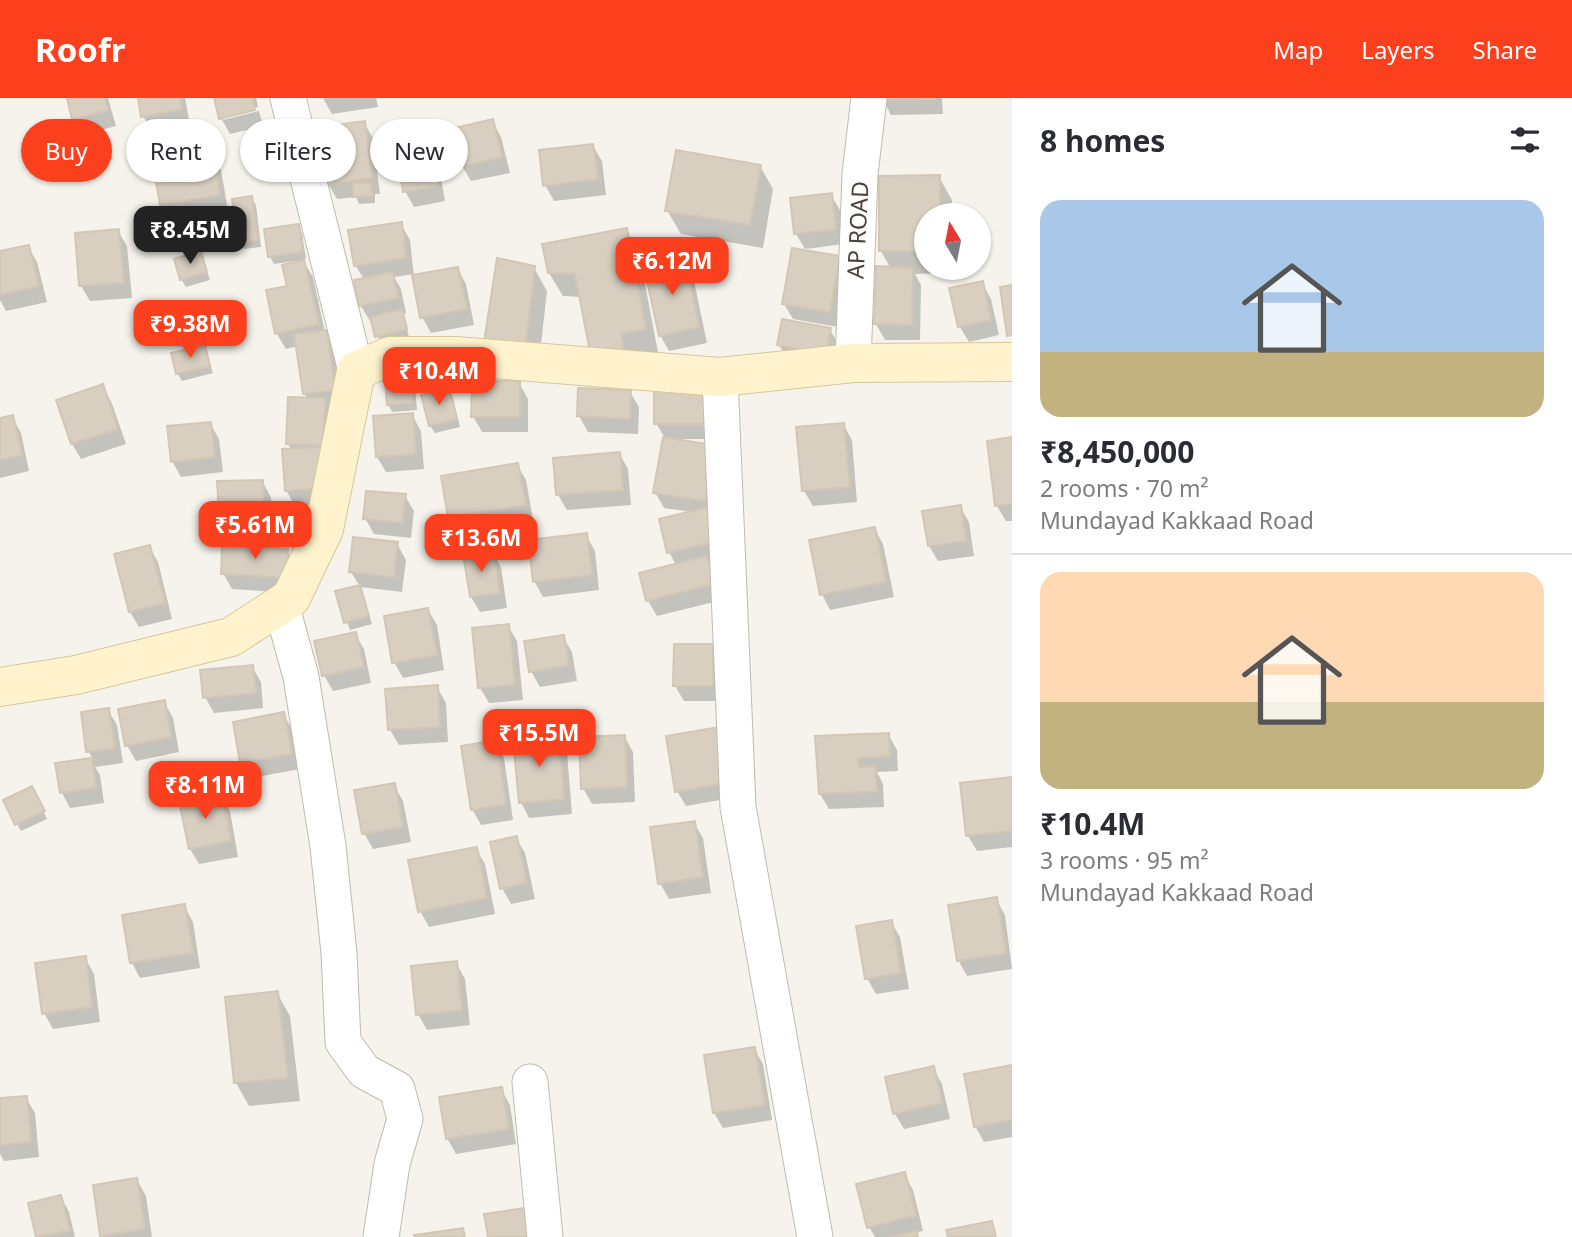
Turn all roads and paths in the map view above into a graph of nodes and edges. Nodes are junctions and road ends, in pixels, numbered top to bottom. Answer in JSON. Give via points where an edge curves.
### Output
{"nodes":[{"id":1,"x":288,"y":98,"type":"edge"},
{"id":2,"x":869,"y":98,"type":"edge"},
{"id":3,"x":1012,"y":362,"type":"edge"},
{"id":4,"x":853,"y":363,"type":"junction"},
{"id":5,"x":356,"y":371,"type":"junction"},
{"id":6,"x":720,"y":377,"type":"junction"},
{"id":7,"x":281,"y":604,"type":"junction"},
{"id":8,"x":0,"y":687,"type":"edge"},
{"id":9,"x":530,"y":1082,"type":"dead end"},
{"id":10,"x":381,"y":1237,"type":"edge"},
{"id":11,"x":545,"y":1237,"type":"edge"},
{"id":12,"x":815,"y":1237,"type":"edge"}],
"edges":[{"from":1,"to":5,"type":"street"},
{"from":2,"to":4,"type":"street","name":"AP ROAD","via":[[860,174]]},
{"from":3,"to":4,"type":"main road"},
{"from":4,"to":6,"type":"main road"},
{"from":5,"to":6,"type":"main road","via":[[390,356],[456,355]]},
{"from":5,"to":7,"type":"main road","via":[[324,529],[291,598]]},
{"from":6,"to":12,"type":"street","via":[[738,807]]},
{"from":7,"to":8,"type":"main road","via":[[231,637],[76,675]]},
{"from":7,"to":10,"type":"street","via":[[301,677],[328,846],[343,1042],[365,1071],[397,1089],[405,1119],[391,1164]]},
{"from":9,"to":11,"type":"street"}]}
